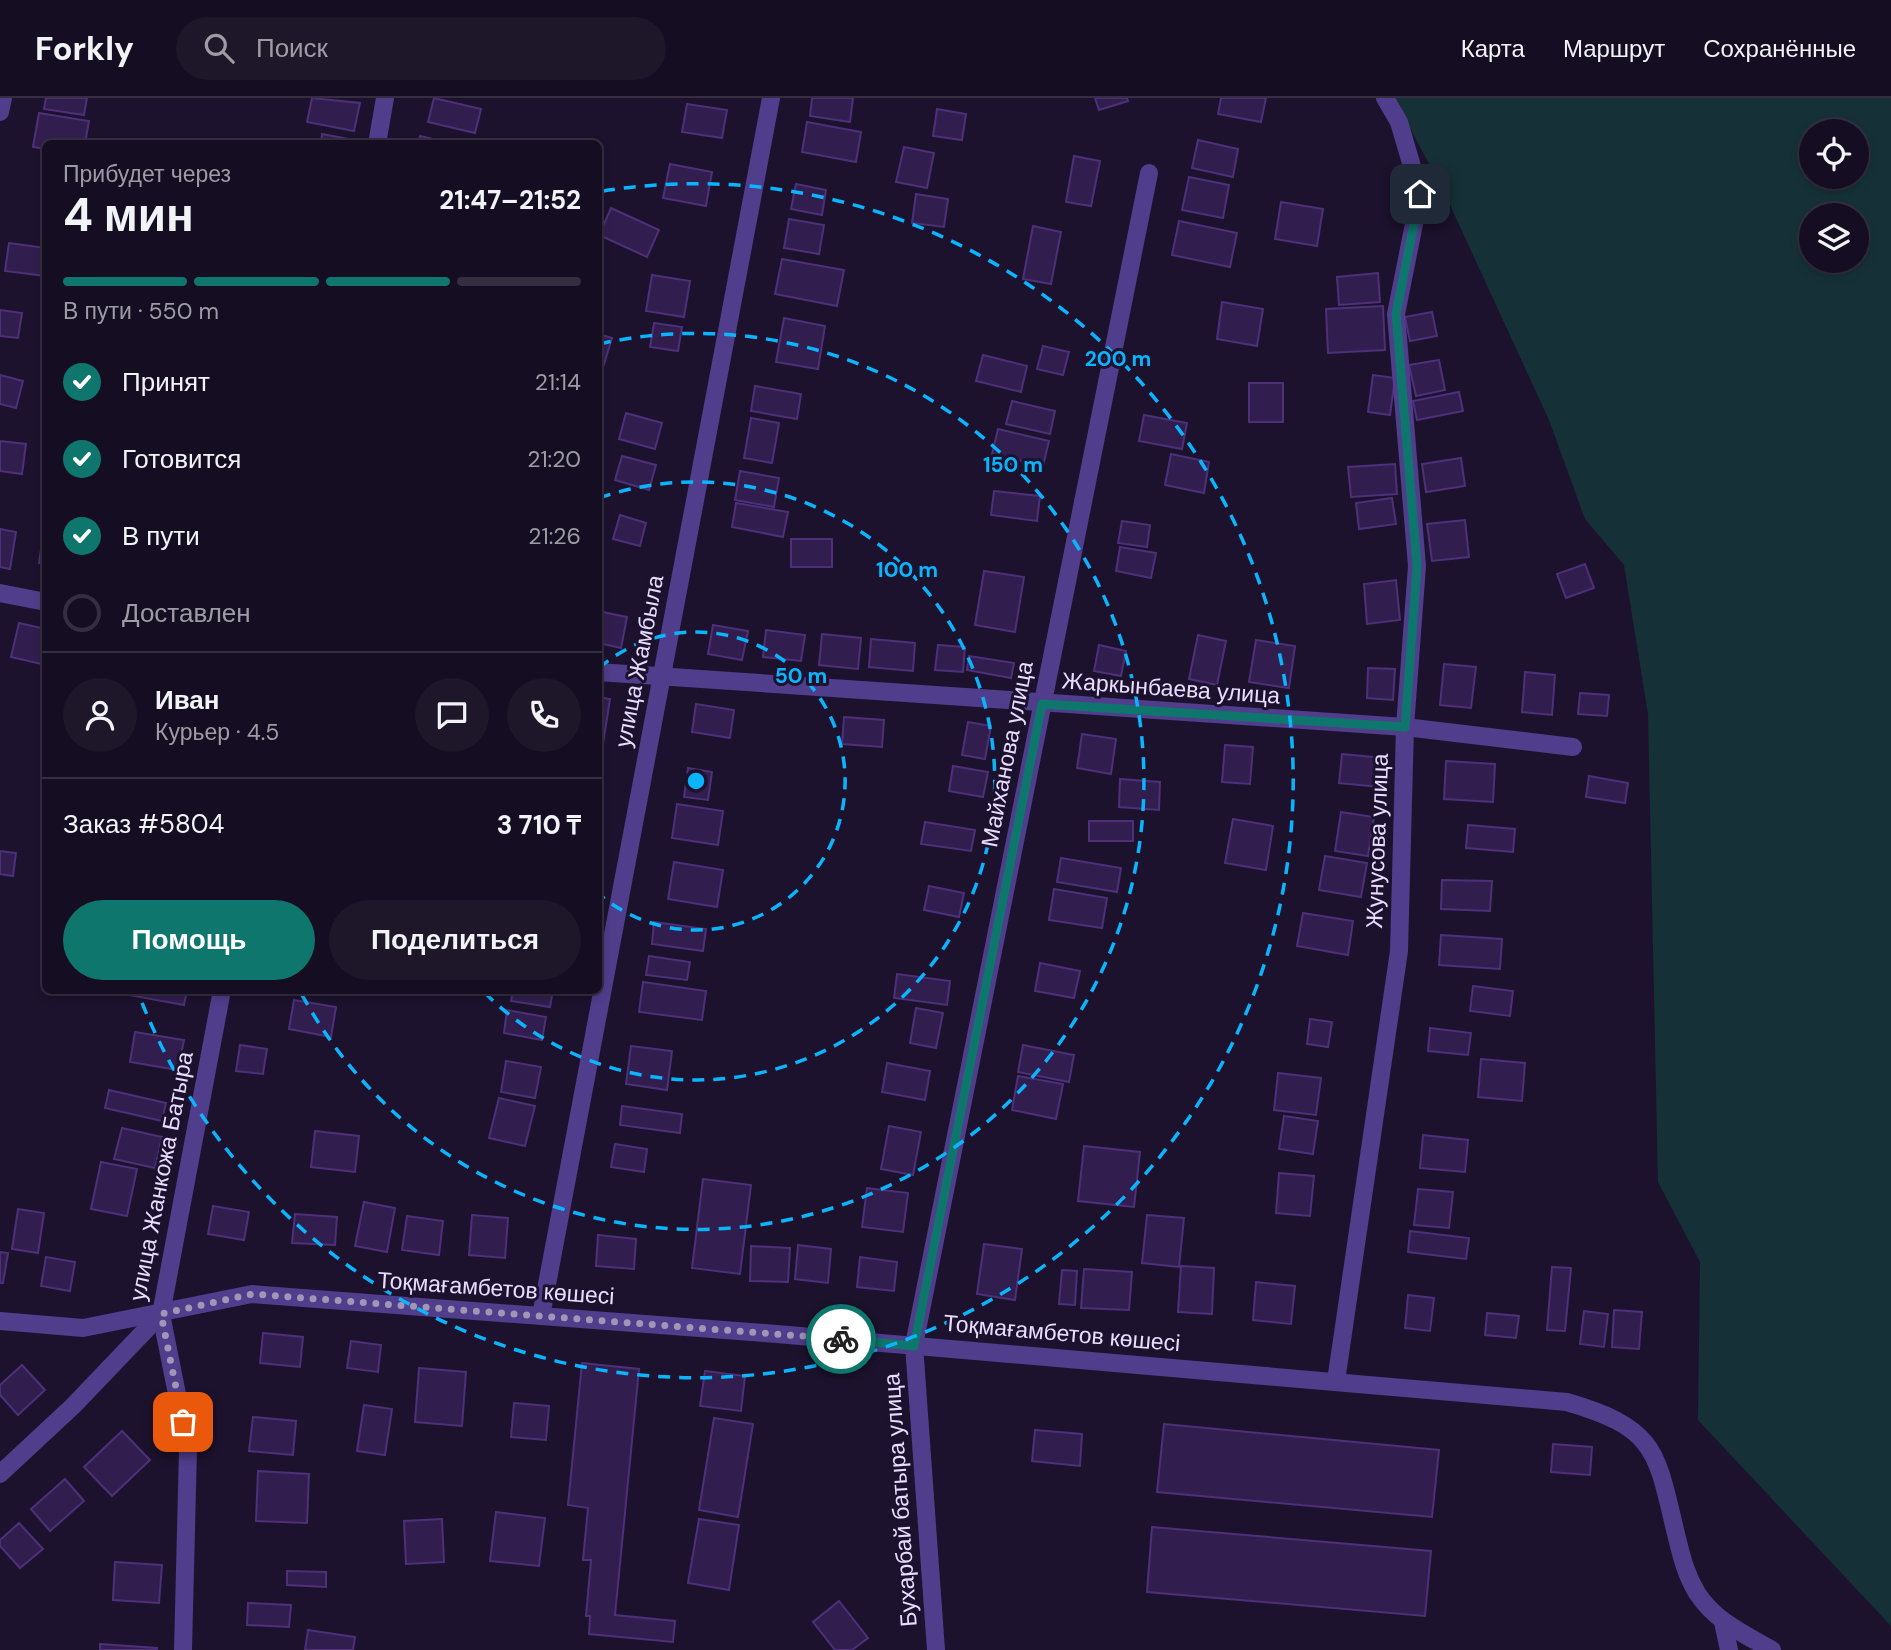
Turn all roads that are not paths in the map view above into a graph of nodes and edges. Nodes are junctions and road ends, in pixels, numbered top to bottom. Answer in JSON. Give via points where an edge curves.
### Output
{"nodes":[{"id":1,"x":3,"y":98,"type":"edge"},
{"id":2,"x":385,"y":98,"type":"edge"},
{"id":3,"x":771,"y":98,"type":"edge"},
{"id":4,"x":1385,"y":98,"type":"edge"},
{"id":5,"x":0,"y":112,"type":"edge"},
{"id":6,"x":378,"y":140,"type":"edge"},
{"id":7,"x":1149,"y":173,"type":"dead end"},
{"id":8,"x":0,"y":593,"type":"edge"},
{"id":9,"x":42,"y":601,"type":"edge"},
{"id":10,"x":602,"y":672,"type":"edge"},
{"id":11,"x":661,"y":676,"type":"junction"},
{"id":12,"x":1042,"y":704,"type":"junction"},
{"id":13,"x":1405,"y":727,"type":"junction"},
{"id":14,"x":1573,"y":747,"type":"dead end"},
{"id":15,"x":602,"y":991,"type":"edge"},
{"id":16,"x":221,"y":994,"type":"edge"},
{"id":17,"x":601,"y":994,"type":"edge"},
{"id":18,"x":161,"y":1314,"type":"junction"},
{"id":19,"x":541,"y":1316,"type":"junction"},
{"id":20,"x":0,"y":1321,"type":"edge"},
{"id":21,"x":914,"y":1346,"type":"junction"},
{"id":22,"x":1336,"y":1381,"type":"junction"},
{"id":23,"x":0,"y":1474,"type":"edge"},
{"id":24,"x":1723,"y":1622,"type":"junction"},
{"id":25,"x":183,"y":1650,"type":"edge"},
{"id":26,"x":935,"y":1650,"type":"edge"},
{"id":27,"x":1729,"y":1650,"type":"edge"},
{"id":28,"x":1772,"y":1650,"type":"edge"}],
"edges":[{"from":1,"to":5,"type":"street"},
{"from":2,"to":6,"type":"street"},
{"from":3,"to":11,"type":"street","name":"улица Жамбыла"},
{"from":4,"to":13,"type":"street","name":"Жунусова улица","via":[[1399,122],[1420,194],[1396,314],[1417,566]]},
{"from":7,"to":12,"type":"street","name":"Майханова улица"},
{"from":8,"to":9,"type":"street"},
{"from":10,"to":11,"type":"street","name":"Жаркынбаева улица"},
{"from":11,"to":12,"type":"street","name":"Жаркынбаева улица"},
{"from":11,"to":15,"type":"street","name":"улица Жамбыла"},
{"from":12,"to":13,"type":"street","name":"Жаркынбаева улица"},
{"from":12,"to":21,"type":"street","name":"Майханова улица"},
{"from":13,"to":14,"type":"street","name":"Жаркынбаева улица"},
{"from":13,"to":22,"type":"street","name":"Жунусова улица","via":[[1399,951]]},
{"from":16,"to":18,"type":"street","name":"улица Жанкожа Батыра"},
{"from":17,"to":19,"type":"street","name":"улица Жамбыла"},
{"from":18,"to":19,"type":"street","name":"Тоқмағамбетов көшесі","via":[[252,1294]]},
{"from":18,"to":20,"type":"street","name":"Тоқмағамбетов көшесі","via":[[83,1328]]},
{"from":18,"to":23,"type":"street","name":"улица Жанкожа Батыра"},
{"from":18,"to":25,"type":"street","via":[[188,1449]]},
{"from":19,"to":21,"type":"street","name":"Тоқмағамбетов көшесі"},
{"from":21,"to":22,"type":"street","name":"Тоқмағамбетов көшесі"},
{"from":21,"to":26,"type":"street","name":"Бухарбай батыра улица"},
{"from":22,"to":24,"type":"street","name":"Тоқмағамбетов көшесі","via":[[1567,1402],[1603,1413],[1640,1435],[1658,1462],[1686,1573],[1698,1595]]},
{"from":24,"to":27,"type":"street"},
{"from":24,"to":28,"type":"street","name":"Тоқмағамбетов көшесі"}]}
